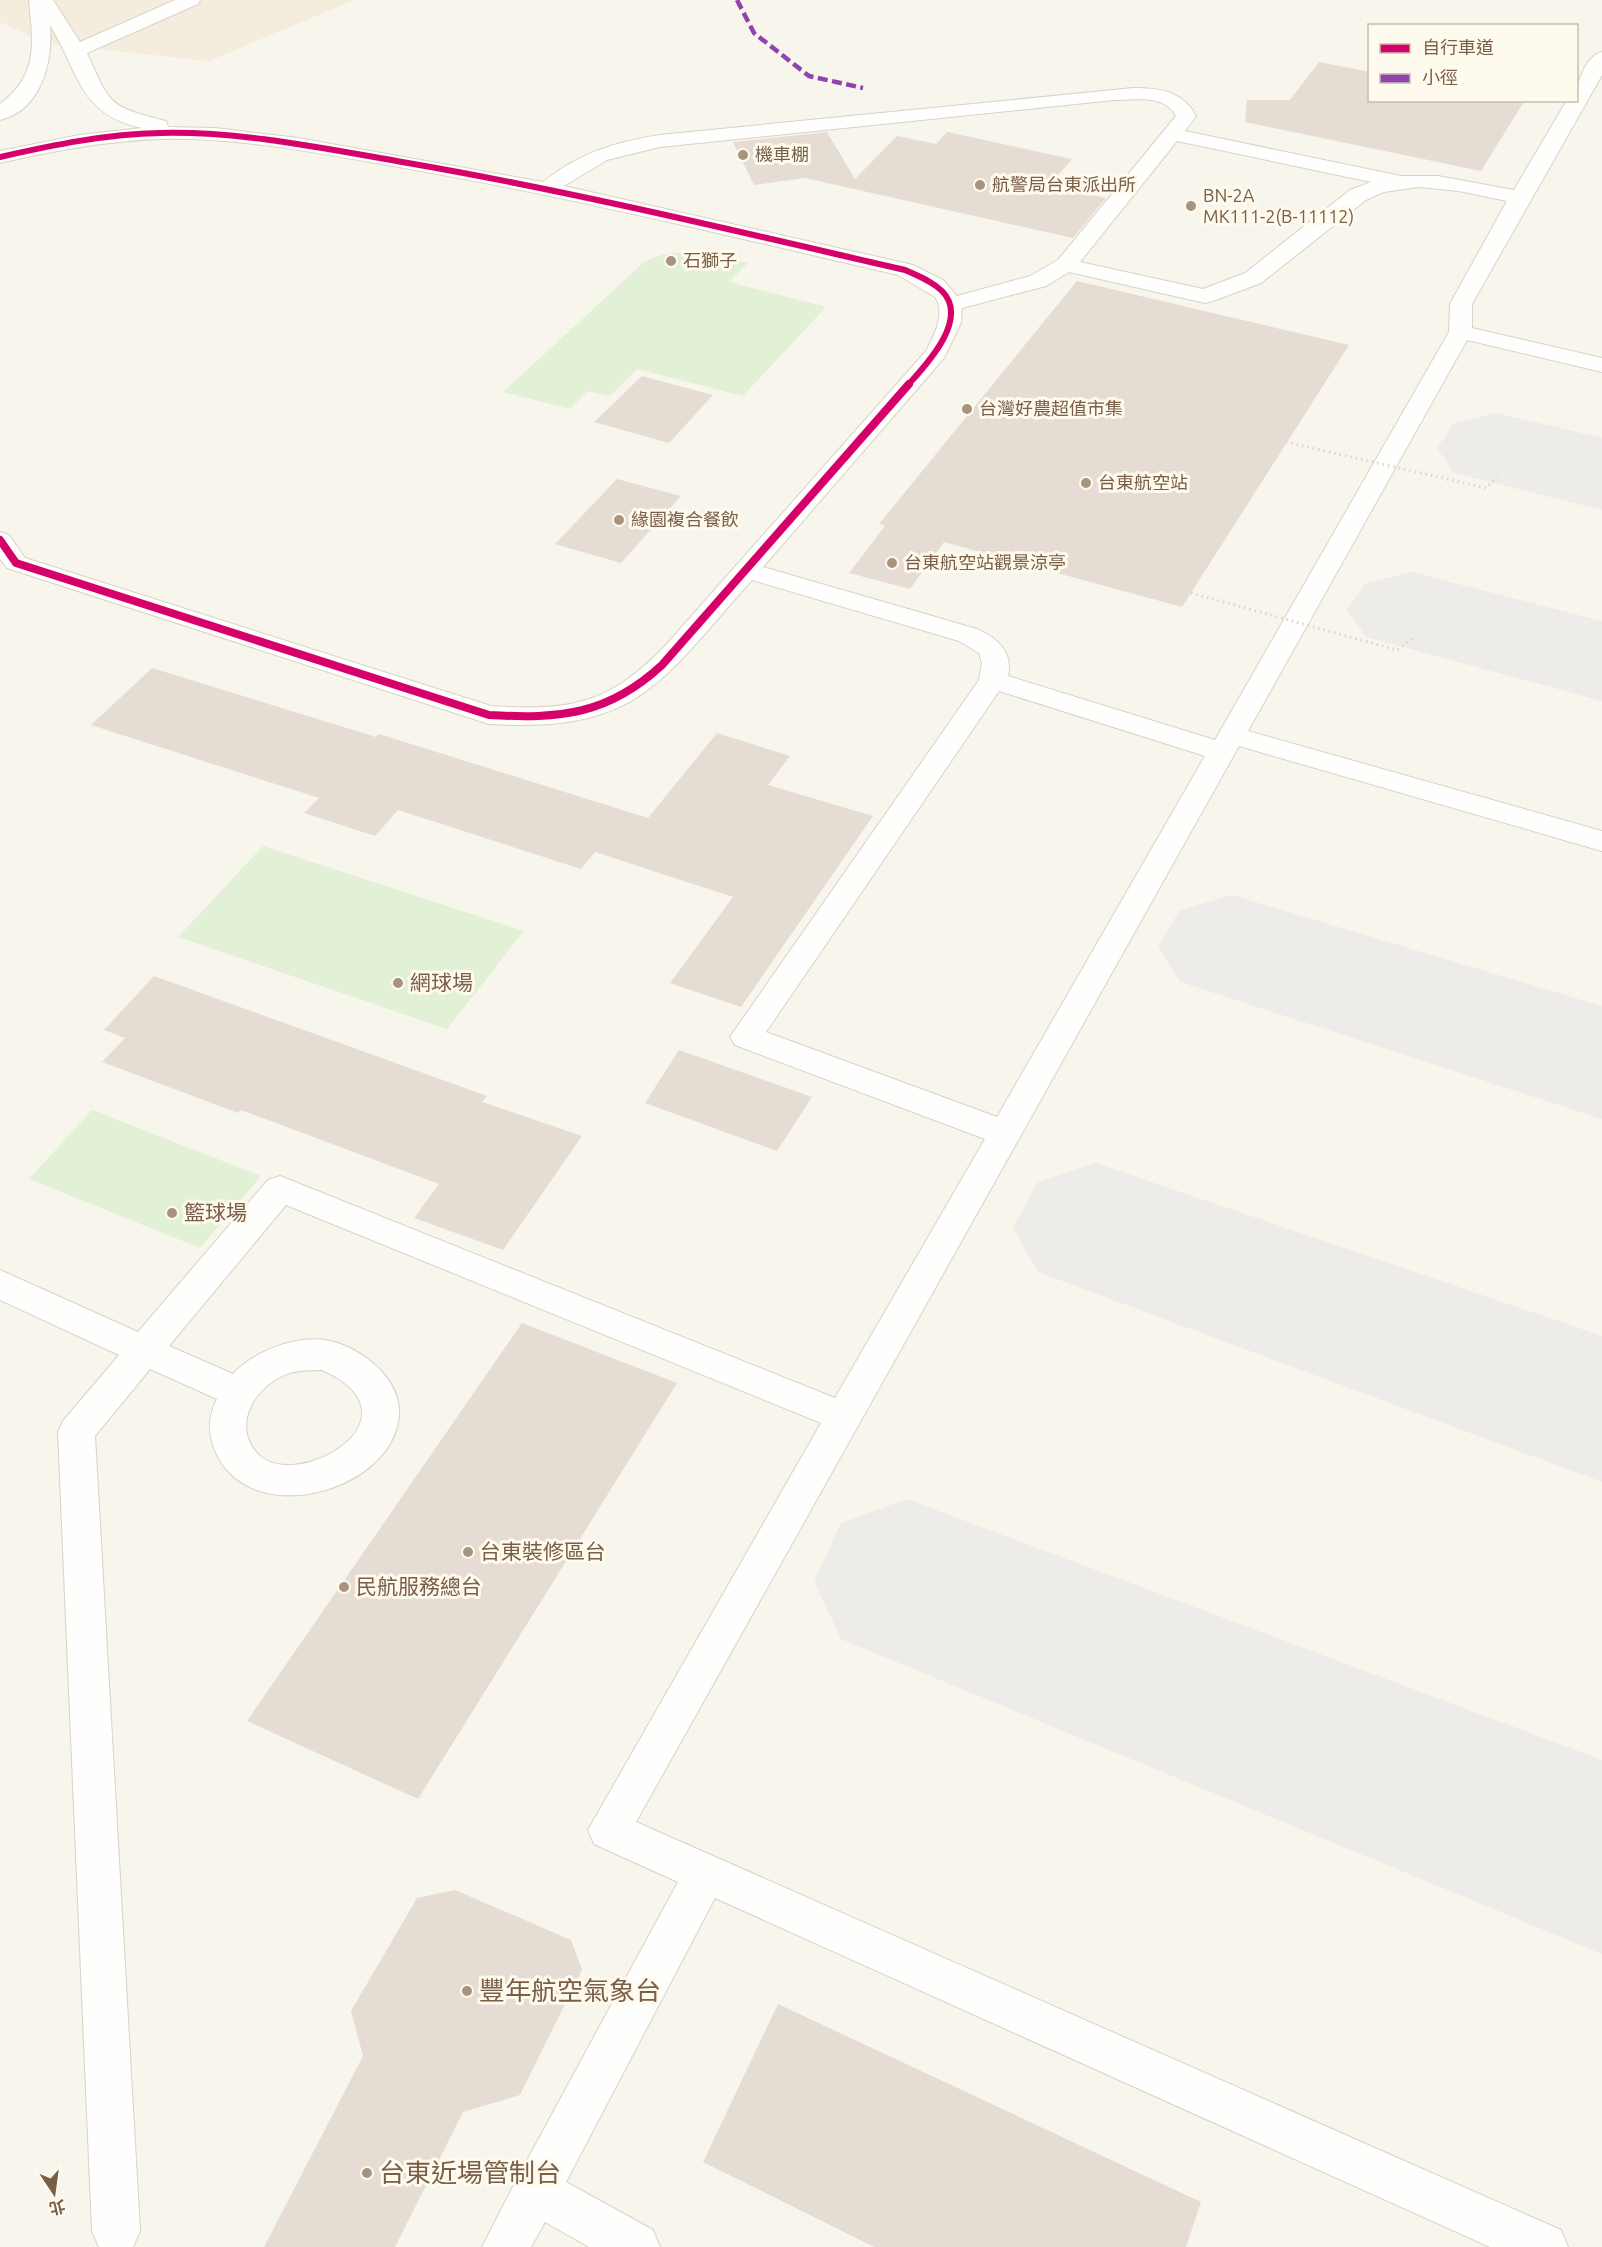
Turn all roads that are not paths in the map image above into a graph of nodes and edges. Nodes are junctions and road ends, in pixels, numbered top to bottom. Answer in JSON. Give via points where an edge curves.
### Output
{"nodes":[{"id":1,"x":38,"y":0,"type":"edge"},
{"id":2,"x":44,"y":0,"type":"edge"},
{"id":3,"x":191,"y":0,"type":"edge"},
{"id":4,"x":76,"y":51,"type":"junction"},
{"id":5,"x":1602,"y":58,"type":"edge"},
{"id":6,"x":1578,"y":99,"type":"edge"},
{"id":7,"x":1576,"y":102,"type":"edge"},
{"id":8,"x":0,"y":114,"type":"edge"},
{"id":9,"x":199,"y":133,"type":"junction"},
{"id":10,"x":1172,"y":134,"type":"junction"},
{"id":11,"x":0,"y":157,"type":"edge"},
{"id":12,"x":1397,"y":181,"type":"junction"},
{"id":13,"x":547,"y":190,"type":"junction"},
{"id":14,"x":1520,"y":198,"type":"junction"},
{"id":15,"x":1066,"y":265,"type":"junction"},
{"id":16,"x":951,"y":304,"type":"junction"},
{"id":17,"x":1460,"y":332,"type":"junction"},
{"id":18,"x":1602,"y":365,"type":"edge"},
{"id":19,"x":0,"y":540,"type":"edge"},
{"id":20,"x":8,"y":567,"type":"edge"},
{"id":21,"x":747,"y":570,"type":"junction"},
{"id":22,"x":993,"y":680,"type":"junction"},
{"id":23,"x":1227,"y":744,"type":"junction"},
{"id":24,"x":1602,"y":841,"type":"edge"},
{"id":25,"x":1004,"y":1133,"type":"junction"},
{"id":26,"x":0,"y":1284,"type":"edge"},
{"id":27,"x":144,"y":1351,"type":"junction"},
{"id":28,"x":239,"y":1392,"type":"dead end"},
{"id":29,"x":844,"y":1417,"type":"junction"},
{"id":30,"x":706,"y":1873,"type":"junction"},
{"id":31,"x":535,"y":2191,"type":"junction"},
{"id":32,"x":116,"y":2231,"type":"dead end"},
{"id":33,"x":506,"y":2247,"type":"edge"},
{"id":34,"x":636,"y":2247,"type":"edge"},
{"id":35,"x":1544,"y":2247,"type":"edge"}],
"edges":[{"from":1,"to":8,"type":"street","via":[[43,56],[38,77],[26,94]]},
{"from":2,"to":4,"type":"street"},
{"from":3,"to":4,"type":"street"},
{"from":4,"to":9,"type":"street","via":[[96,98],[112,111],[134,120]]},
{"from":5,"to":6,"type":"street"},
{"from":7,"to":14,"type":"street"},
{"from":9,"to":11,"type":"street","via":[[95,139]]},
{"from":9,"to":13,"type":"street","via":[[447,169]]},
{"from":10,"to":12,"type":"street"},
{"from":10,"to":13,"type":"street","via":[[1186,116],[1175,101],[1140,93],[1098,95],[632,146],[589,158]]},
{"from":10,"to":15,"type":"street"},
{"from":12,"to":14,"type":"street","via":[[1456,184]]},
{"from":12,"to":15,"type":"street","via":[[1358,195],[1253,278],[1205,296]]},
{"from":13,"to":16,"type":"street","via":[[905,270],[942,290]]},
{"from":14,"to":17,"type":"street","via":[[1461,304]]},
{"from":15,"to":16,"type":"street","via":[[1038,281]]},
{"from":16,"to":21,"type":"street","via":[[950,327],[936,353]]},
{"from":17,"to":18,"type":"street"},
{"from":17,"to":23,"type":"street"},
{"from":19,"to":20,"type":"street"},
{"from":20,"to":21,"type":"street","via":[[489,715],[538,719],[584,712],[622,697],[652,674]]},
{"from":21,"to":22,"type":"street","via":[[986,643],[996,654]]},
{"from":22,"to":23,"type":"street"},
{"from":22,"to":25,"type":"street","via":[[746,1037]]},
{"from":23,"to":24,"type":"street"},
{"from":23,"to":25,"type":"street"},
{"from":25,"to":29,"type":"street"},
{"from":26,"to":27,"type":"street"},
{"from":27,"to":28,"type":"street"},
{"from":27,"to":29,"type":"street","via":[[280,1189]]},
{"from":27,"to":32,"type":"street","via":[[76,1432]]},
{"from":29,"to":30,"type":"street","via":[[609,1830]]},
{"from":30,"to":31,"type":"street"},
{"from":30,"to":35,"type":"street"},
{"from":31,"to":33,"type":"street"},
{"from":31,"to":34,"type":"street"}]}
